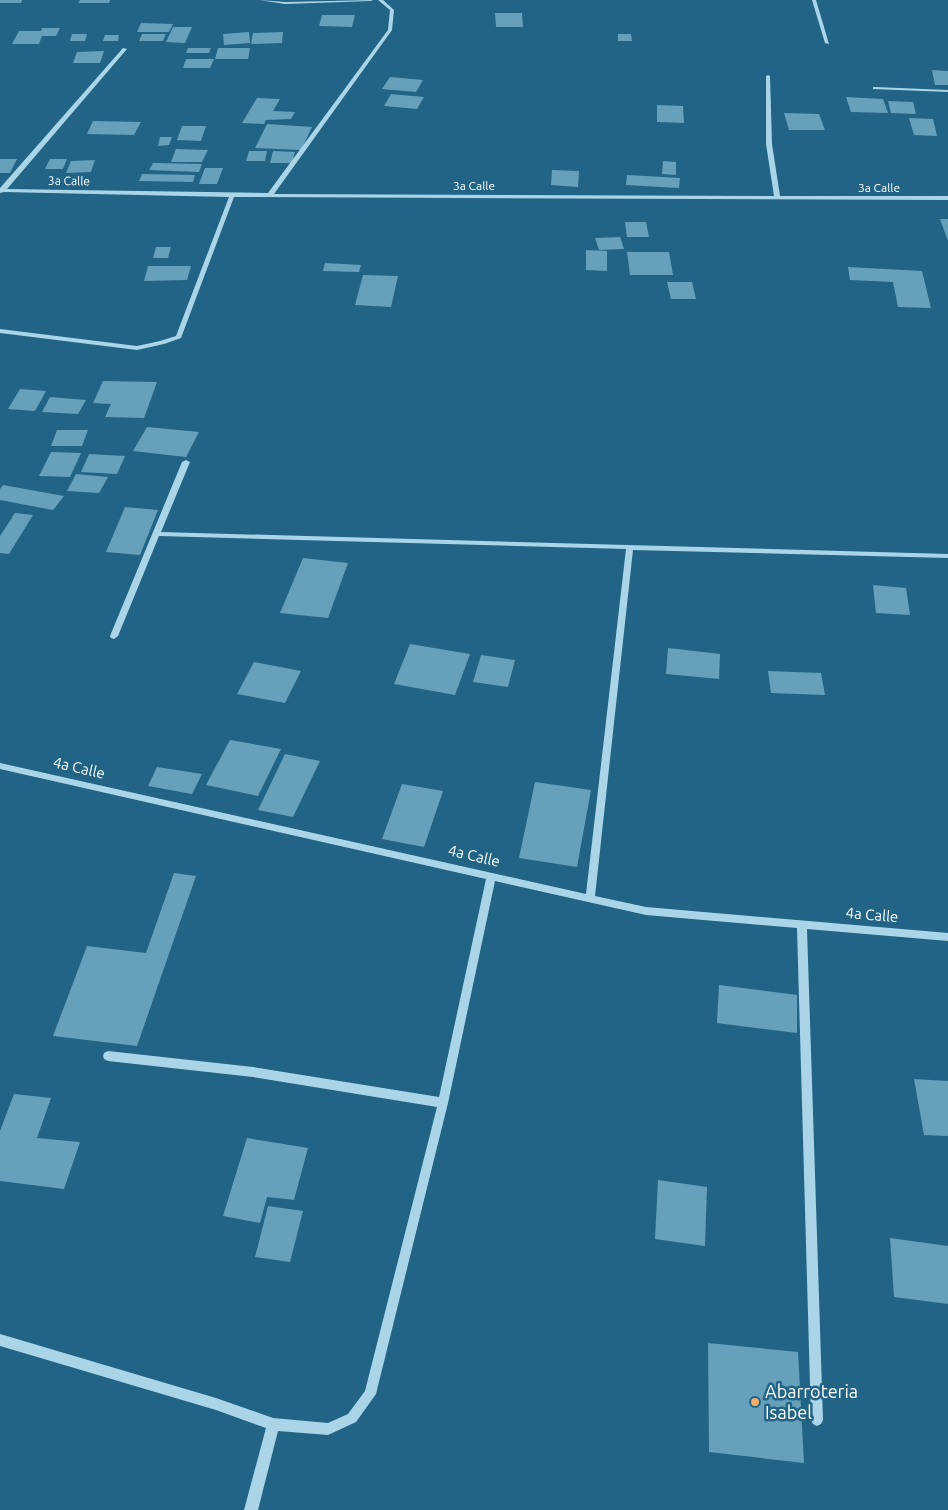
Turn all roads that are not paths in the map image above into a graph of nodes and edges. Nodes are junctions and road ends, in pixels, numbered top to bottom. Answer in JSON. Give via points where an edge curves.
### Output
{"nodes":[{"id":1,"x":262,"y":0,"type":"edge"},
{"id":2,"x":371,"y":0,"type":"edge"},
{"id":3,"x":380,"y":0,"type":"edge"},
{"id":4,"x":814,"y":0,"type":"edge"},
{"id":5,"x":827,"y":43,"type":"dead end"},
{"id":6,"x":125,"y":49,"type":"dead end"},
{"id":7,"x":768,"y":76,"type":"dead end"},
{"id":8,"x":875,"y":88,"type":"dead end"},
{"id":9,"x":948,"y":91,"type":"edge"},
{"id":10,"x":1,"y":191,"type":"edge"},
{"id":11,"x":232,"y":194,"type":"junction"},
{"id":12,"x":270,"y":195,"type":"junction"},
{"id":13,"x":777,"y":197,"type":"junction"},
{"id":14,"x":948,"y":198,"type":"edge"},
{"id":15,"x":0,"y":331,"type":"edge"},
{"id":16,"x":186,"y":462,"type":"dead end"},
{"id":17,"x":157,"y":534,"type":"junction"},
{"id":18,"x":630,"y":547,"type":"junction"},
{"id":19,"x":948,"y":556,"type":"edge"},
{"id":20,"x":114,"y":636,"type":"dead end"},
{"id":21,"x":0,"y":766,"type":"edge"},
{"id":22,"x":491,"y":876,"type":"junction"},
{"id":23,"x":590,"y":898,"type":"junction"},
{"id":24,"x":802,"y":924,"type":"junction"},
{"id":25,"x":948,"y":937,"type":"edge"},
{"id":26,"x":108,"y":1056,"type":"dead end"},
{"id":27,"x":443,"y":1103,"type":"junction"},
{"id":28,"x":0,"y":1340,"type":"edge"},
{"id":29,"x":817,"y":1420,"type":"dead end"},
{"id":30,"x":272,"y":1424,"type":"junction"},
{"id":31,"x":252,"y":1510,"type":"edge"}],
"edges":[{"from":1,"to":2,"type":"street","via":[[285,3]]},
{"from":3,"to":12,"type":"street","via":[[392,10],[390,30]]},
{"from":4,"to":5,"type":"street"},
{"from":6,"to":10,"type":"street"},
{"from":7,"to":13,"type":"street","via":[[770,144]]},
{"from":8,"to":9,"type":"street"},
{"from":10,"to":11,"type":"street","name":"3a Calle"},
{"from":11,"to":12,"type":"street","name":"3a Calle"},
{"from":11,"to":15,"type":"street","via":[[179,337],[137,348]]},
{"from":12,"to":13,"type":"street","name":"3a Calle"},
{"from":13,"to":14,"type":"street","name":"3a Calle"},
{"from":16,"to":17,"type":"street"},
{"from":17,"to":18,"type":"street"},
{"from":17,"to":20,"type":"street"},
{"from":18,"to":19,"type":"street"},
{"from":18,"to":23,"type":"street"},
{"from":21,"to":22,"type":"street","name":"4a Calle"},
{"from":22,"to":23,"type":"street","name":"4a Calle"},
{"from":22,"to":27,"type":"street"},
{"from":23,"to":24,"type":"street","name":"4a Calle","via":[[646,910]]},
{"from":24,"to":25,"type":"street","name":"4a Calle"},
{"from":24,"to":29,"type":"street"},
{"from":26,"to":27,"type":"street","via":[[253,1072]]},
{"from":27,"to":30,"type":"street","via":[[370,1394],[352,1418],[328,1429]]},
{"from":28,"to":30,"type":"street","via":[[216,1404]]},
{"from":30,"to":31,"type":"street"}]}
